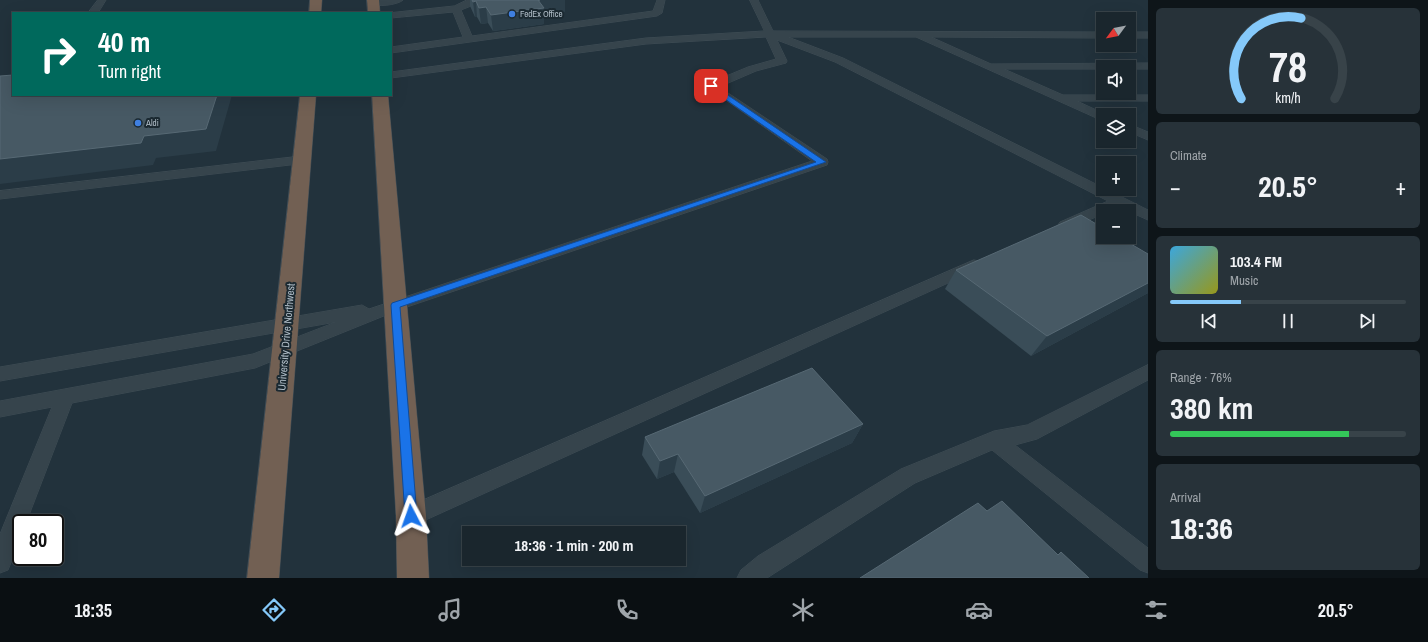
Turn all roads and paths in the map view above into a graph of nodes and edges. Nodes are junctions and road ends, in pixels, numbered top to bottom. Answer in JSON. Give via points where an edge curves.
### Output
{"nodes":[{"id":1,"x":102,"y":0,"type":"edge"},
{"id":2,"x":316,"y":0,"type":"edge"},
{"id":3,"x":399,"y":0,"type":"edge"},
{"id":4,"x":482,"y":0,"type":"edge"},
{"id":5,"x":661,"y":0,"type":"edge"},
{"id":6,"x":754,"y":0,"type":"edge"},
{"id":7,"x":374,"y":5,"type":"edge"},
{"id":8,"x":456,"y":9,"type":"junction"},
{"id":9,"x":94,"y":12,"type":"edge"},
{"id":10,"x":315,"y":12,"type":"edge"},
{"id":11,"x":392,"y":15,"type":"edge"},
{"id":12,"x":770,"y":33,"type":"junction"},
{"id":13,"x":914,"y":33,"type":"junction"},
{"id":14,"x":1096,"y":35,"type":"edge"},
{"id":15,"x":1136,"y":35,"type":"edge"},
{"id":16,"x":1148,"y":35,"type":"edge"},
{"id":17,"x":468,"y":40,"type":"junction"},
{"id":18,"x":392,"y":50,"type":"edge"},
{"id":19,"x":987,"y":66,"type":"junction"},
{"id":20,"x":1148,"y":66,"type":"edge"},
{"id":21,"x":392,"y":75,"type":"edge"},
{"id":22,"x":308,"y":96,"type":"edge"},
{"id":23,"x":380,"y":96,"type":"edge"},
{"id":24,"x":1060,"y":98,"type":"junction"},
{"id":25,"x":1148,"y":98,"type":"edge"},
{"id":26,"x":1096,"y":114,"type":"edge"},
{"id":27,"x":1136,"y":131,"type":"edge"},
{"id":28,"x":1148,"y":136,"type":"edge"},
{"id":29,"x":302,"y":160,"type":"junction"},
{"id":30,"x":0,"y":195,"type":"edge"},
{"id":31,"x":1119,"y":202,"type":"junction"},
{"id":32,"x":1148,"y":216,"type":"edge"},
{"id":33,"x":1047,"y":233,"type":"edge"},
{"id":34,"x":989,"y":258,"type":"edge"},
{"id":35,"x":395,"y":305,"type":"junction"},
{"id":36,"x":287,"y":326,"type":"junction"},
{"id":37,"x":285,"y":350,"type":"junction"},
{"id":38,"x":1148,"y":372,"type":"edge"},
{"id":39,"x":0,"y":374,"type":"edge"},
{"id":40,"x":66,"y":397,"type":"junction"},
{"id":41,"x":0,"y":409,"type":"edge"},
{"id":42,"x":994,"y":440,"type":"junction"},
{"id":43,"x":411,"y":516,"type":"junction"},
{"id":44,"x":0,"y":562,"type":"edge"},
{"id":45,"x":1148,"y":562,"type":"edge"},
{"id":46,"x":263,"y":578,"type":"edge"},
{"id":47,"x":414,"y":578,"type":"edge"},
{"id":48,"x":749,"y":578,"type":"edge"}],
"edges":[{"from":1,"to":9,"type":"lane"},
{"from":2,"to":10,"type":"highway"},
{"from":3,"to":7,"type":"lane"},
{"from":4,"to":8,"type":"lane","via":[[472,1]]},
{"from":5,"to":17,"type":"lane","via":[[657,13]]},
{"from":6,"to":12,"type":"lane"},
{"from":8,"to":11,"type":"lane"},
{"from":8,"to":17,"type":"lane"},
{"from":12,"to":13,"type":"lane"},
{"from":12,"to":21,"type":"lane","via":[[646,40]]},
{"from":12,"to":31,"type":"lane","via":[[839,60]]},
{"from":12,"to":35,"type":"lane","via":[[782,61],[752,69],[711,86],[822,162]]},
{"from":13,"to":14,"type":"lane"},
{"from":13,"to":19,"type":"lane"},
{"from":15,"to":16,"type":"lane"},
{"from":17,"to":18,"type":"lane"},
{"from":19,"to":20,"type":"lane"},
{"from":19,"to":24,"type":"lane"},
{"from":22,"to":29,"type":"highway","name":"University Drive Northwest"},
{"from":23,"to":35,"type":"highway"},
{"from":24,"to":25,"type":"lane"},
{"from":24,"to":26,"type":"lane"},
{"from":27,"to":28,"type":"lane"},
{"from":29,"to":30,"type":"lane"},
{"from":29,"to":36,"type":"highway","name":"University Drive Northwest"},
{"from":31,"to":32,"type":"lane"},
{"from":31,"to":33,"type":"lane"},
{"from":34,"to":43,"type":"lane"},
{"from":35,"to":36,"type":"lane"},
{"from":35,"to":37,"type":"lane"},
{"from":35,"to":43,"type":"highway"},
{"from":36,"to":37,"type":"highway","name":"University Drive Northwest"},
{"from":36,"to":39,"type":"lane"},
{"from":37,"to":40,"type":"lane","via":[[255,361]]},
{"from":37,"to":46,"type":"highway","name":"University Drive Northwest"},
{"from":38,"to":42,"type":"lane","via":[[1030,433]]},
{"from":40,"to":41,"type":"lane"},
{"from":40,"to":44,"type":"lane"},
{"from":42,"to":45,"type":"lane"},
{"from":42,"to":48,"type":"lane","via":[[908,476],[766,564]]},
{"from":43,"to":47,"type":"highway"}]}
